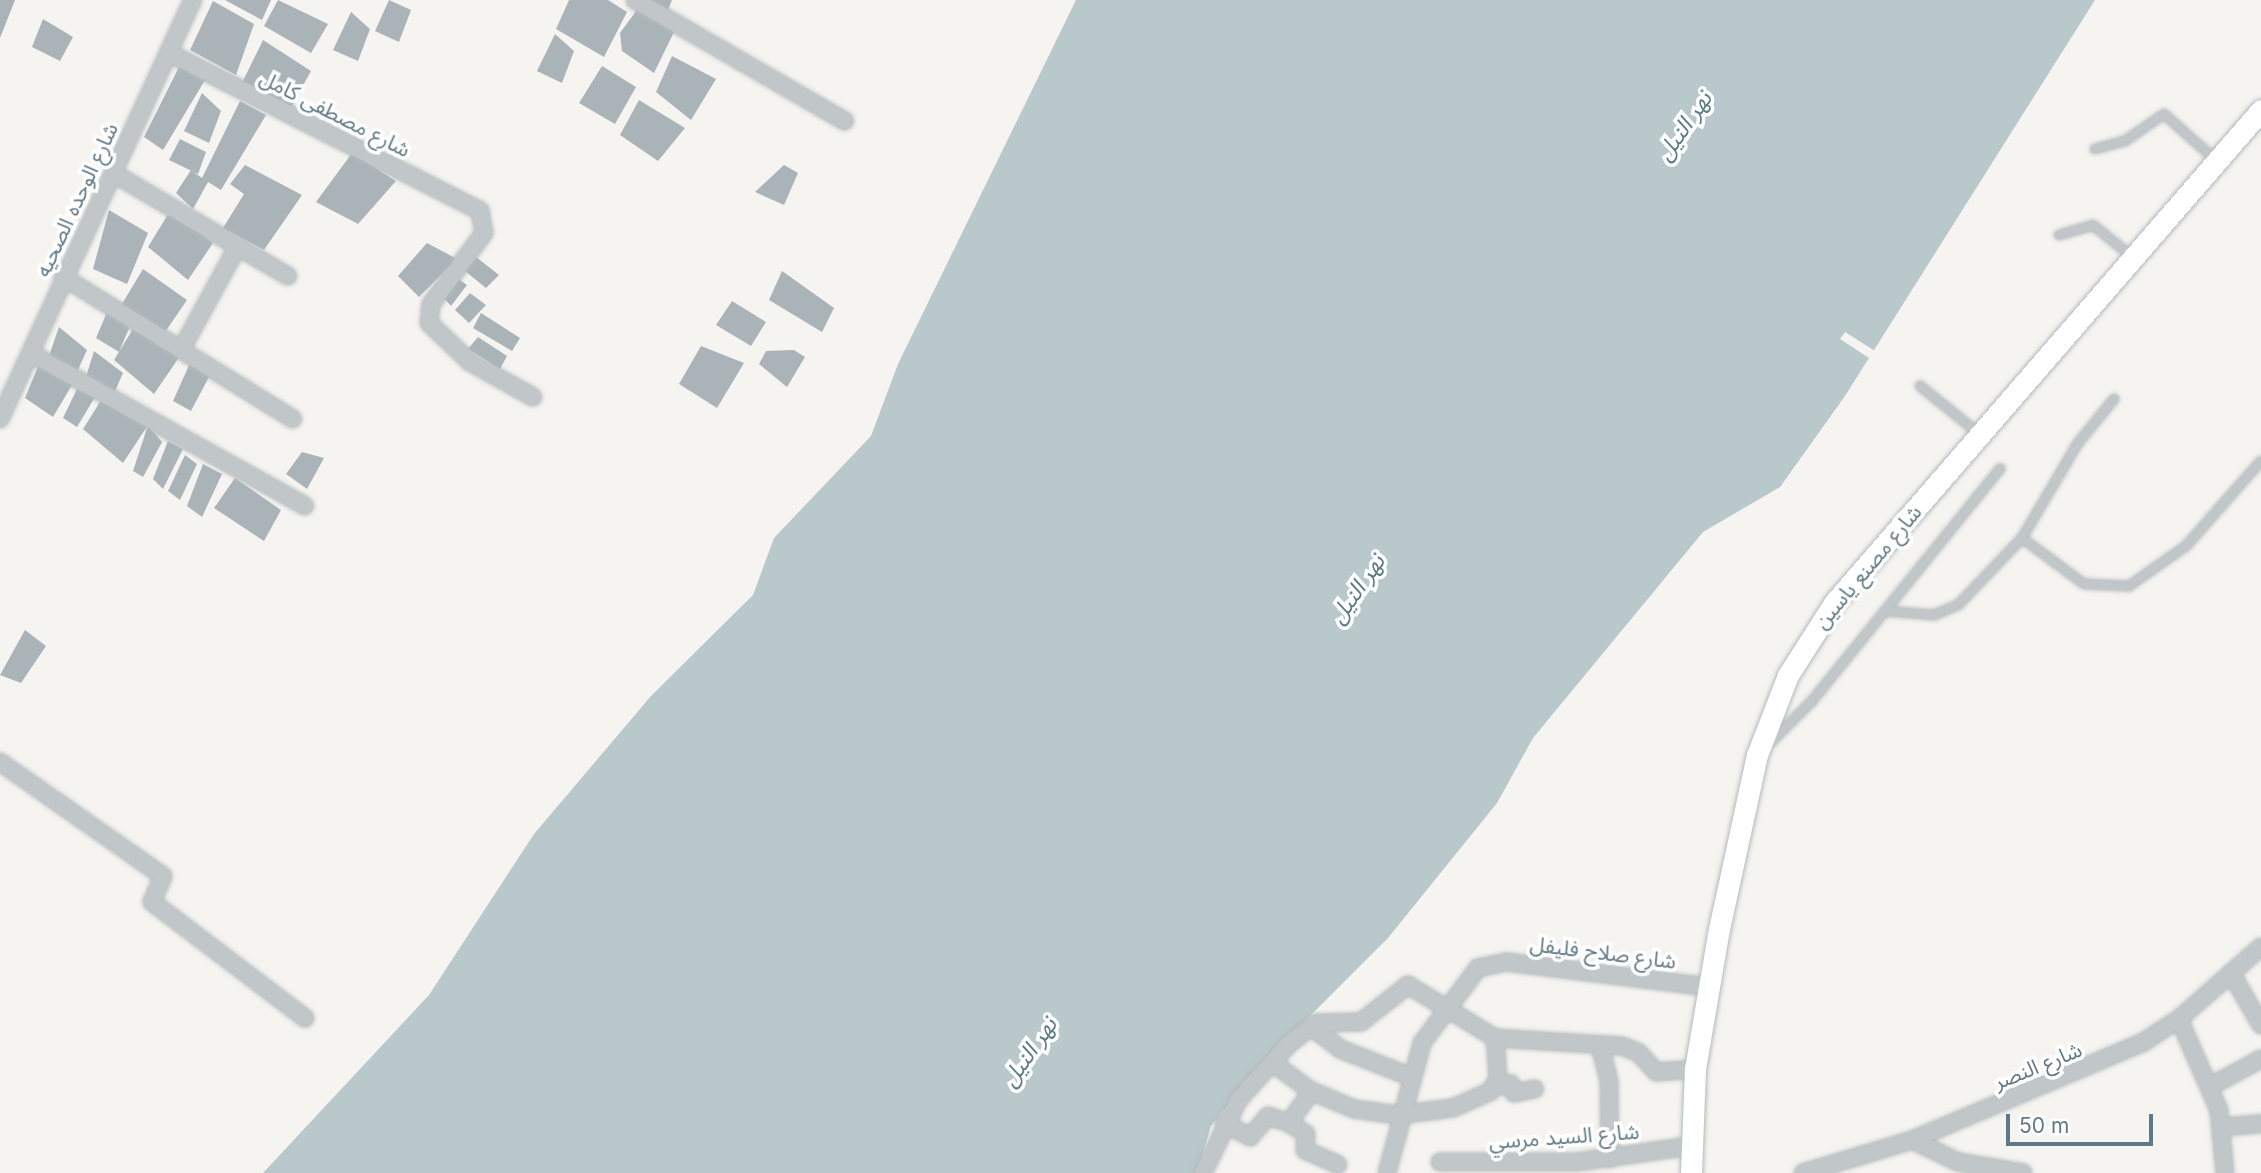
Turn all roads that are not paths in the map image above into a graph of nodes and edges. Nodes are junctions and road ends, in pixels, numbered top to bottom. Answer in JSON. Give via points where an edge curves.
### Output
{"nodes":[{"id":1,"x":193,"y":0,"type":"edge"},
{"id":2,"x":635,"y":0,"type":"edge"},
{"id":3,"x":171,"y":54,"type":"junction"},
{"id":4,"x":2261,"y":110,"type":"edge"},
{"id":5,"x":845,"y":121,"type":"dead end"},
{"id":6,"x":2095,"y":149,"type":"dead end"},
{"id":7,"x":2217,"y":161,"type":"junction"},
{"id":8,"x":113,"y":173,"type":"junction"},
{"id":9,"x":2059,"y":235,"type":"dead end"},
{"id":10,"x":238,"y":246,"type":"junction"},
{"id":11,"x":2133,"y":258,"type":"junction"},
{"id":12,"x":288,"y":276,"type":"dead end"},
{"id":13,"x":63,"y":277,"type":"junction"},
{"id":14,"x":181,"y":350,"type":"junction"},
{"id":15,"x":32,"y":354,"type":"junction"},
{"id":16,"x":1920,"y":386,"type":"dead end"},
{"id":17,"x":533,"y":397,"type":"dead end"},
{"id":18,"x":2114,"y":399,"type":"dead end"},
{"id":19,"x":0,"y":419,"type":"edge"},
{"id":20,"x":293,"y":419,"type":"dead end"},
{"id":21,"x":1980,"y":435,"type":"junction"},
{"id":22,"x":2261,"y":461,"type":"edge"},
{"id":23,"x":2000,"y":469,"type":"dead end"},
{"id":24,"x":305,"y":506,"type":"dead end"},
{"id":25,"x":2022,"y":538,"type":"junction"},
{"id":26,"x":1885,"y":611,"type":"junction"},
{"id":27,"x":1757,"y":755,"type":"junction"},
{"id":28,"x":0,"y":761,"type":"edge"},
{"id":29,"x":2261,"y":947,"type":"edge"},
{"id":30,"x":2231,"y":973,"type":"junction"},
{"id":31,"x":1709,"y":987,"type":"junction"},
{"id":32,"x":1444,"y":1005,"type":"junction"},
{"id":33,"x":305,"y":1018,"type":"dead end"},
{"id":34,"x":2179,"y":1019,"type":"junction"},
{"id":35,"x":1310,"y":1026,"type":"junction"},
{"id":36,"x":2261,"y":1026,"type":"edge"},
{"id":37,"x":1495,"y":1038,"type":"junction"},
{"id":38,"x":1600,"y":1045,"type":"junction"},
{"id":39,"x":2261,"y":1059,"type":"edge"},
{"id":40,"x":1273,"y":1063,"type":"junction"},
{"id":41,"x":1695,"y":1069,"type":"junction"},
{"id":42,"x":1409,"y":1076,"type":"junction"},
{"id":43,"x":1495,"y":1087,"type":"junction"},
{"id":44,"x":2209,"y":1087,"type":"junction"},
{"id":45,"x":1535,"y":1089,"type":"dead end"},
{"id":46,"x":1311,"y":1091,"type":"junction"},
{"id":47,"x":1399,"y":1115,"type":"junction"},
{"id":48,"x":1224,"y":1123,"type":"junction"},
{"id":49,"x":1289,"y":1123,"type":"junction"},
{"id":50,"x":2261,"y":1124,"type":"edge"},
{"id":51,"x":2223,"y":1127,"type":"junction"},
{"id":52,"x":1912,"y":1140,"type":"junction"},
{"id":53,"x":1691,"y":1146,"type":"junction"},
{"id":54,"x":1610,"y":1159,"type":"junction"},
{"id":55,"x":1440,"y":1162,"type":"dead end"},
{"id":56,"x":1338,"y":1165,"type":"dead end"},
{"id":57,"x":1577,"y":1167,"type":"edge"},
{"id":58,"x":1203,"y":1173,"type":"edge"},
{"id":59,"x":1387,"y":1173,"type":"edge"},
{"id":60,"x":1691,"y":1173,"type":"edge"},
{"id":61,"x":1803,"y":1173,"type":"edge"},
{"id":62,"x":2023,"y":1173,"type":"edge"},
{"id":63,"x":2225,"y":1173,"type":"edge"}],
"edges":[{"from":1,"to":3,"type":"street","name":"شارع الوحده الصحيه"},
{"from":2,"to":5,"type":"street"},
{"from":3,"to":8,"type":"street","name":"شارع الوحده الصحيه"},
{"from":3,"to":17,"type":"street","name":"شارع مصطفى كامل","via":[[480,211],[484,233],[431,304],[429,323],[470,362]]},
{"from":4,"to":7,"type":"main road","name":"شارع مصنع ياسين"},
{"from":6,"to":7,"type":"lane","via":[[2124,141],[2164,114]]},
{"from":7,"to":11,"type":"main road","name":"شارع مصنع ياسين"},
{"from":8,"to":10,"type":"street"},
{"from":8,"to":13,"type":"street","name":"شارع الوحده الصحيه"},
{"from":9,"to":11,"type":"lane","via":[[2097,226]]},
{"from":10,"to":12,"type":"street"},
{"from":10,"to":14,"type":"street"},
{"from":11,"to":21,"type":"main road","name":"شارع مصنع ياسين"},
{"from":13,"to":14,"type":"street"},
{"from":13,"to":15,"type":"street","name":"شارع الوحده الصحيه"},
{"from":14,"to":20,"type":"street"},
{"from":15,"to":19,"type":"street","name":"شارع الوحده الصحيه"},
{"from":15,"to":24,"type":"street"},
{"from":16,"to":21,"type":"lane"},
{"from":18,"to":25,"type":"lane","via":[[2078,443]]},
{"from":21,"to":27,"type":"main road","name":"شارع مصنع ياسين","via":[[1809,637]]},
{"from":22,"to":25,"type":"lane","via":[[2186,546],[2129,586],[2084,584]]},
{"from":23,"to":26,"type":"lane"},
{"from":25,"to":26,"type":"lane","via":[[1951,611]]},
{"from":26,"to":27,"type":"lane"},
{"from":27,"to":31,"type":"main road","name":"شارع مصنع ياسين"},
{"from":28,"to":33,"type":"street","via":[[163,876],[152,902]]},
{"from":29,"to":30,"type":"street","name":"شارع النصر"},
{"from":30,"to":34,"type":"street","name":"شارع النصر"},
{"from":30,"to":36,"type":"street"},
{"from":31,"to":32,"type":"street","name":"شارع صلاح فليفل","via":[[1492,963],[1467,977]]},
{"from":31,"to":41,"type":"main road","name":"شارع مصنع ياسين"},
{"from":32,"to":35,"type":"street","via":[[1417,986],[1403,987],[1355,1025]]},
{"from":32,"to":37,"type":"street"},
{"from":32,"to":42,"type":"street"},
{"from":34,"to":44,"type":"street"},
{"from":34,"to":52,"type":"street","name":"شارع النصر","via":[[2099,1063]]},
{"from":35,"to":40,"type":"street"},
{"from":35,"to":42,"type":"street","via":[[1363,1061]]},
{"from":37,"to":38,"type":"street"},
{"from":37,"to":43,"type":"street"},
{"from":38,"to":41,"type":"street","via":[[1631,1048],[1656,1072]]},
{"from":38,"to":54,"type":"street","via":[[1610,1094]]},
{"from":39,"to":44,"type":"street"},
{"from":40,"to":46,"type":"street"},
{"from":40,"to":48,"type":"street"},
{"from":41,"to":53,"type":"main road","name":"شارع مصنع ياسين"},
{"from":42,"to":47,"type":"street"},
{"from":43,"to":45,"type":"street","via":[[1511,1084],[1514,1093]]},
{"from":43,"to":47,"type":"street","via":[[1465,1105]]},
{"from":44,"to":51,"type":"street"},
{"from":46,"to":47,"type":"street","via":[[1354,1109]]},
{"from":46,"to":49,"type":"street"},
{"from":47,"to":59,"type":"street"},
{"from":48,"to":49,"type":"street","via":[[1250,1137],[1268,1116]]},
{"from":48,"to":58,"type":"street"},
{"from":49,"to":56,"type":"street","via":[[1306,1134],[1305,1150]]},
{"from":50,"to":51,"type":"street"},
{"from":51,"to":63,"type":"street"},
{"from":52,"to":61,"type":"street","name":"شارع النصر"},
{"from":52,"to":62,"type":"street","via":[[1958,1162]]},
{"from":53,"to":54,"type":"street","name":"شارع السيد مرسي"},
{"from":53,"to":60,"type":"main road","name":"شارع مصنع ياسين"},
{"from":54,"to":57,"type":"street","name":"شارع السيد مرسي"},
{"from":55,"to":57,"type":"street","name":"شارع السيد مرسي"}]}
